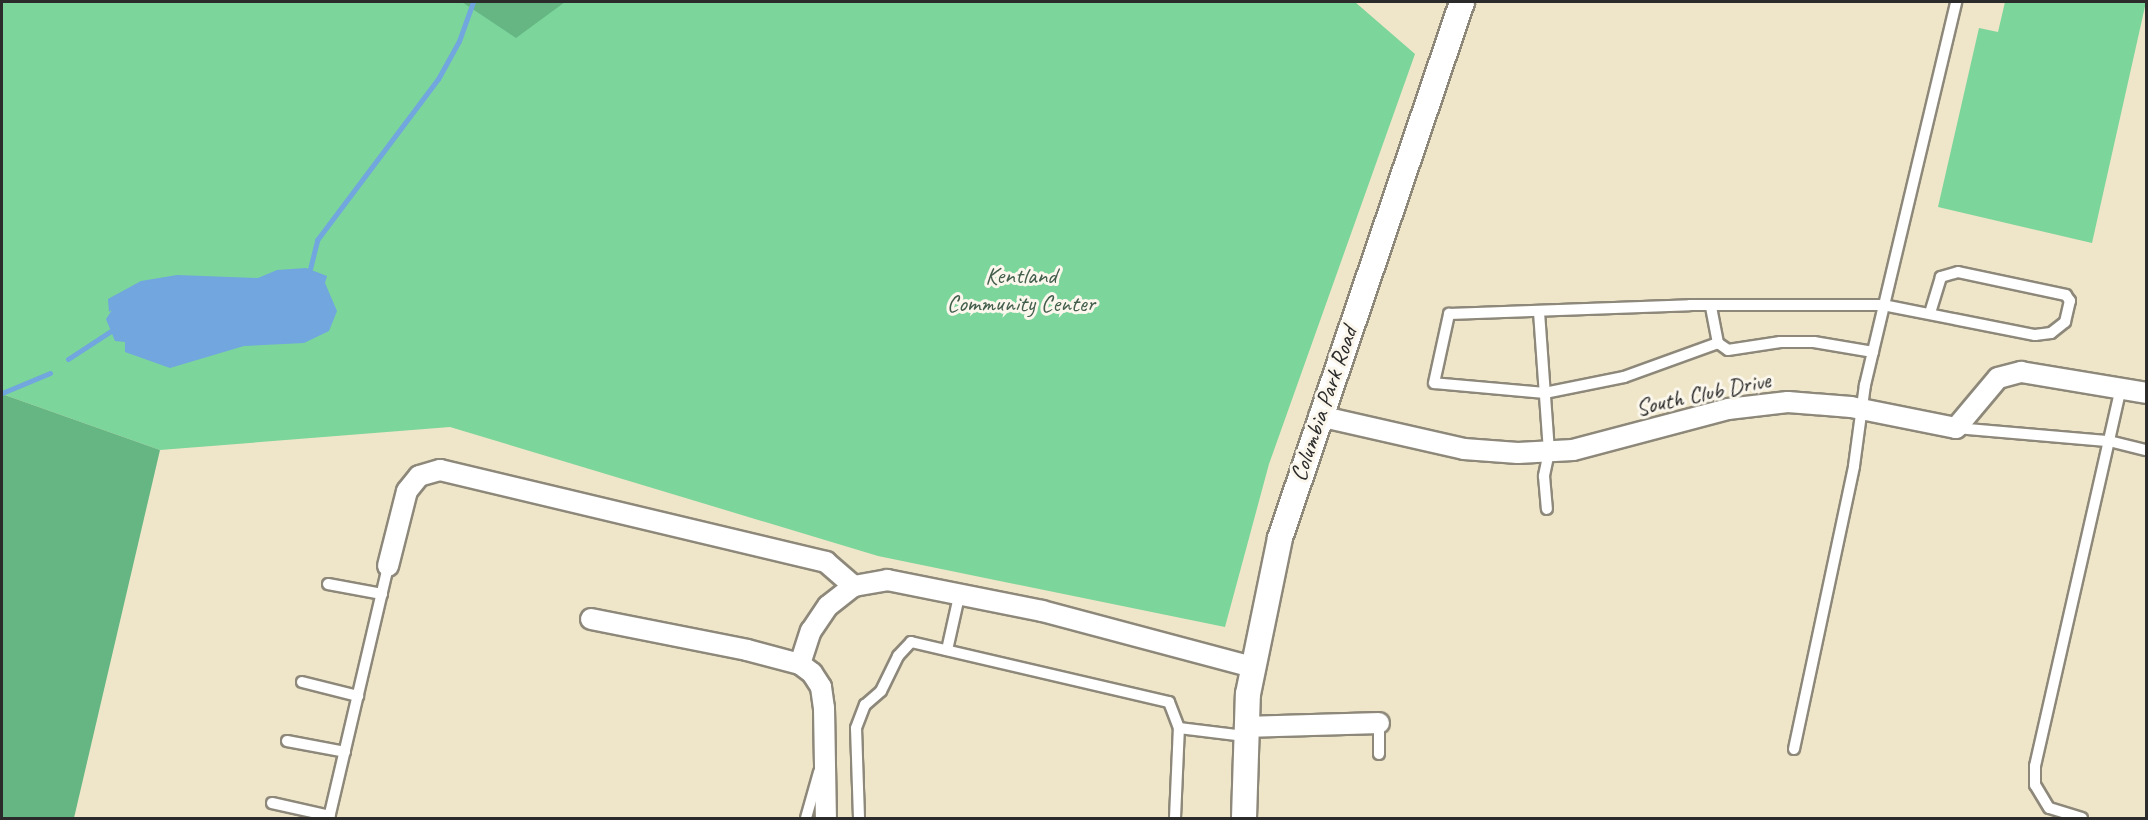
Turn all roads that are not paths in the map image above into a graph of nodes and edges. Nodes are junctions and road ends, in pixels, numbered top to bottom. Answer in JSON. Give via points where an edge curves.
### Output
{"nodes":[{"id":1,"x":1462,"y":2,"type":"edge"},
{"id":2,"x":1956,"y":2,"type":"edge"},
{"id":3,"x":1883,"y":305,"type":"junction"},
{"id":4,"x":1712,"y":307,"type":"junction"},
{"id":5,"x":1539,"y":312,"type":"junction"},
{"id":6,"x":1930,"y":313,"type":"junction"},
{"id":7,"x":1718,"y":343,"type":"junction"},
{"id":8,"x":1873,"y":352,"type":"junction"},
{"id":9,"x":2121,"y":388,"type":"junction"},
{"id":10,"x":1545,"y":393,"type":"junction"},
{"id":11,"x":2146,"y":393,"type":"edge"},
{"id":12,"x":1863,"y":409,"type":"junction"},
{"id":13,"x":1319,"y":416,"type":"junction"},
{"id":14,"x":1956,"y":428,"type":"junction"},
{"id":15,"x":2109,"y":441,"type":"junction"},
{"id":16,"x":2146,"y":450,"type":"edge"},
{"id":17,"x":1549,"y":452,"type":"junction"},
{"id":18,"x":1547,"y":508,"type":"dead end"},
{"id":19,"x":388,"y":566,"type":"joint"},
{"id":20,"x":328,"y":584,"type":"dead end"},
{"id":21,"x":854,"y":586,"type":"junction"},
{"id":22,"x":960,"y":592,"type":"junction"},
{"id":23,"x":382,"y":594,"type":"junction"},
{"id":24,"x":591,"y":619,"type":"dead end"},
{"id":25,"x":947,"y":650,"type":"junction"},
{"id":26,"x":800,"y":664,"type":"junction"},
{"id":27,"x":1252,"y":667,"type":"junction"},
{"id":28,"x":302,"y":682,"type":"dead end"},
{"id":29,"x":358,"y":696,"type":"junction"},
{"id":30,"x":1379,"y":723,"type":"joint"},
{"id":31,"x":1179,"y":728,"type":"junction"},
{"id":32,"x":1245,"y":732,"type":"junction"},
{"id":33,"x":287,"y":741,"type":"dead end"},
{"id":34,"x":825,"y":748,"type":"junction"},
{"id":35,"x":1794,"y":749,"type":"dead end"},
{"id":36,"x":345,"y":752,"type":"junction"},
{"id":37,"x":1379,"y":754,"type":"dead end"},
{"id":38,"x":272,"y":803,"type":"dead end"},
{"id":39,"x":330,"y":817,"type":"edge"},
{"id":40,"x":806,"y":819,"type":"edge"},
{"id":41,"x":826,"y":819,"type":"edge"},
{"id":42,"x":859,"y":819,"type":"edge"},
{"id":43,"x":1175,"y":819,"type":"edge"},
{"id":44,"x":1244,"y":819,"type":"edge"},
{"id":45,"x":2082,"y":819,"type":"edge"}],
"edges":[{"from":1,"to":13,"type":"street","name":"Columbia Park Road"},
{"from":2,"to":3,"type":"lane"},
{"from":3,"to":4,"type":"lane"},
{"from":3,"to":6,"type":"lane"},
{"from":3,"to":8,"type":"lane"},
{"from":4,"to":5,"type":"lane"},
{"from":4,"to":7,"type":"lane"},
{"from":5,"to":10,"type":"lane"},
{"from":5,"to":10,"type":"lane","via":[[1449,314],[1434,383]]},
{"from":6,"to":6,"type":"lane","via":[[2036,335],[2051,333],[2065,322],[2070,302],[2066,295],[1958,272],[1941,277]]},
{"from":7,"to":8,"type":"lane","via":[[1728,350],[1803,342]]},
{"from":7,"to":10,"type":"lane","via":[[1624,377]]},
{"from":8,"to":12,"type":"lane"},
{"from":9,"to":11,"type":"street"},
{"from":9,"to":14,"type":"street","via":[[2045,374],[2009,374],[1984,391]]},
{"from":9,"to":15,"type":"lane"},
{"from":10,"to":17,"type":"lane"},
{"from":12,"to":14,"type":"street","name":"South Club Drive"},
{"from":12,"to":17,"type":"street","name":"South Club Drive","via":[[1769,403],[1689,419],[1573,450]]},
{"from":12,"to":35,"type":"lane"},
{"from":13,"to":17,"type":"street","name":"South Club Drive","via":[[1464,449]]},
{"from":13,"to":27,"type":"street","name":"Columbia Park Road","via":[[1280,538]]},
{"from":14,"to":15,"type":"lane"},
{"from":15,"to":16,"type":"lane"},
{"from":15,"to":45,"type":"lane","via":[[2034,775],[2041,798],[2049,808]]},
{"from":17,"to":18,"type":"lane","via":[[1544,477]]},
{"from":19,"to":21,"type":"street","via":[[407,491],[419,476],[440,470],[826,562]]},
{"from":19,"to":23,"type":"lane"},
{"from":20,"to":23,"type":"lane"},
{"from":21,"to":22,"type":"street","via":[[887,580]]},
{"from":21,"to":26,"type":"street","via":[[828,606],[811,631]]},
{"from":22,"to":25,"type":"lane"},
{"from":22,"to":27,"type":"street"},
{"from":23,"to":29,"type":"lane"},
{"from":24,"to":26,"type":"street"},
{"from":25,"to":31,"type":"lane","via":[[1169,702]]},
{"from":25,"to":42,"type":"lane","via":[[911,642],[898,656],[881,691],[865,705],[856,728]]},
{"from":26,"to":34,"type":"street","via":[[821,687]]},
{"from":27,"to":32,"type":"street","name":"Columbia Park Road"},
{"from":28,"to":29,"type":"lane"},
{"from":29,"to":36,"type":"lane"},
{"from":30,"to":32,"type":"street"},
{"from":30,"to":37,"type":"lane"},
{"from":31,"to":32,"type":"lane"},
{"from":31,"to":43,"type":"lane"},
{"from":32,"to":44,"type":"street","name":"Columbia Park Road"},
{"from":33,"to":36,"type":"lane"},
{"from":34,"to":40,"type":"lane"},
{"from":34,"to":41,"type":"street"},
{"from":36,"to":39,"type":"lane"},
{"from":38,"to":39,"type":"lane"}]}
